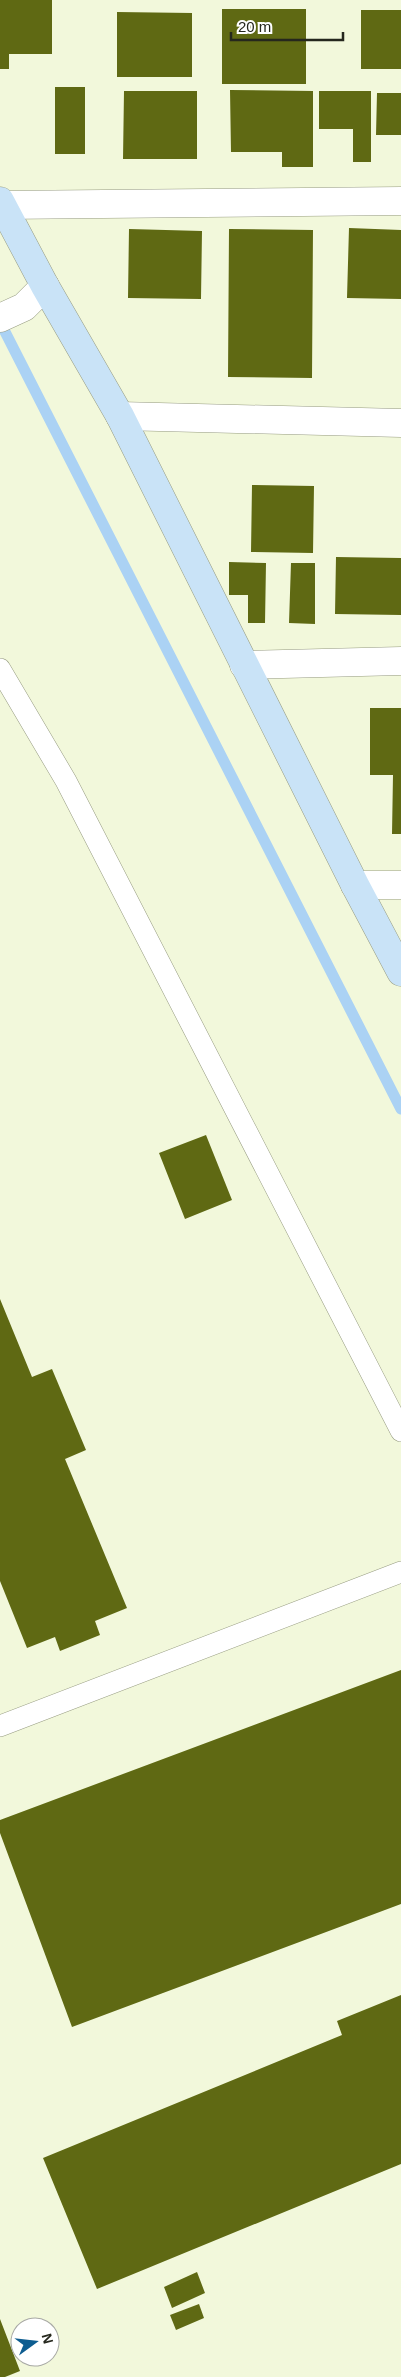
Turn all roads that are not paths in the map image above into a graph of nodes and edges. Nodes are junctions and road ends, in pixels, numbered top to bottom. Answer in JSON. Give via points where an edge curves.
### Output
{"nodes":[{"id":1,"x":401,"y":201,"type":"edge"},
{"id":2,"x":1,"y":203,"type":"edge"},
{"id":3,"x":45,"y":286,"type":"junction"},
{"id":4,"x":12,"y":313,"type":"edge"},
{"id":5,"x":120,"y":416,"type":"junction"},
{"id":6,"x":401,"y":423,"type":"edge"},
{"id":7,"x":401,"y":661,"type":"edge"},
{"id":8,"x":244,"y":665,"type":"junction"},
{"id":9,"x":0,"y":670,"type":"edge"},
{"id":10,"x":355,"y":885,"type":"junction"},
{"id":11,"x":401,"y":886,"type":"edge"},
{"id":12,"x":401,"y":972,"type":"edge"},
{"id":13,"x":401,"y":1431,"type":"edge"},
{"id":14,"x":401,"y":1572,"type":"edge"},
{"id":15,"x":0,"y":1726,"type":"edge"}],
"edges":[{"from":1,"to":2,"type":"street"},
{"from":2,"to":3,"type":"street"},
{"from":3,"to":4,"type":"street"},
{"from":3,"to":5,"type":"street"},
{"from":5,"to":6,"type":"street"},
{"from":5,"to":8,"type":"street"},
{"from":7,"to":8,"type":"street"},
{"from":8,"to":10,"type":"street"},
{"from":9,"to":13,"type":"lane","via":[[66,781]]},
{"from":10,"to":11,"type":"street"},
{"from":10,"to":12,"type":"street"},
{"from":14,"to":15,"type":"lane"}]}
